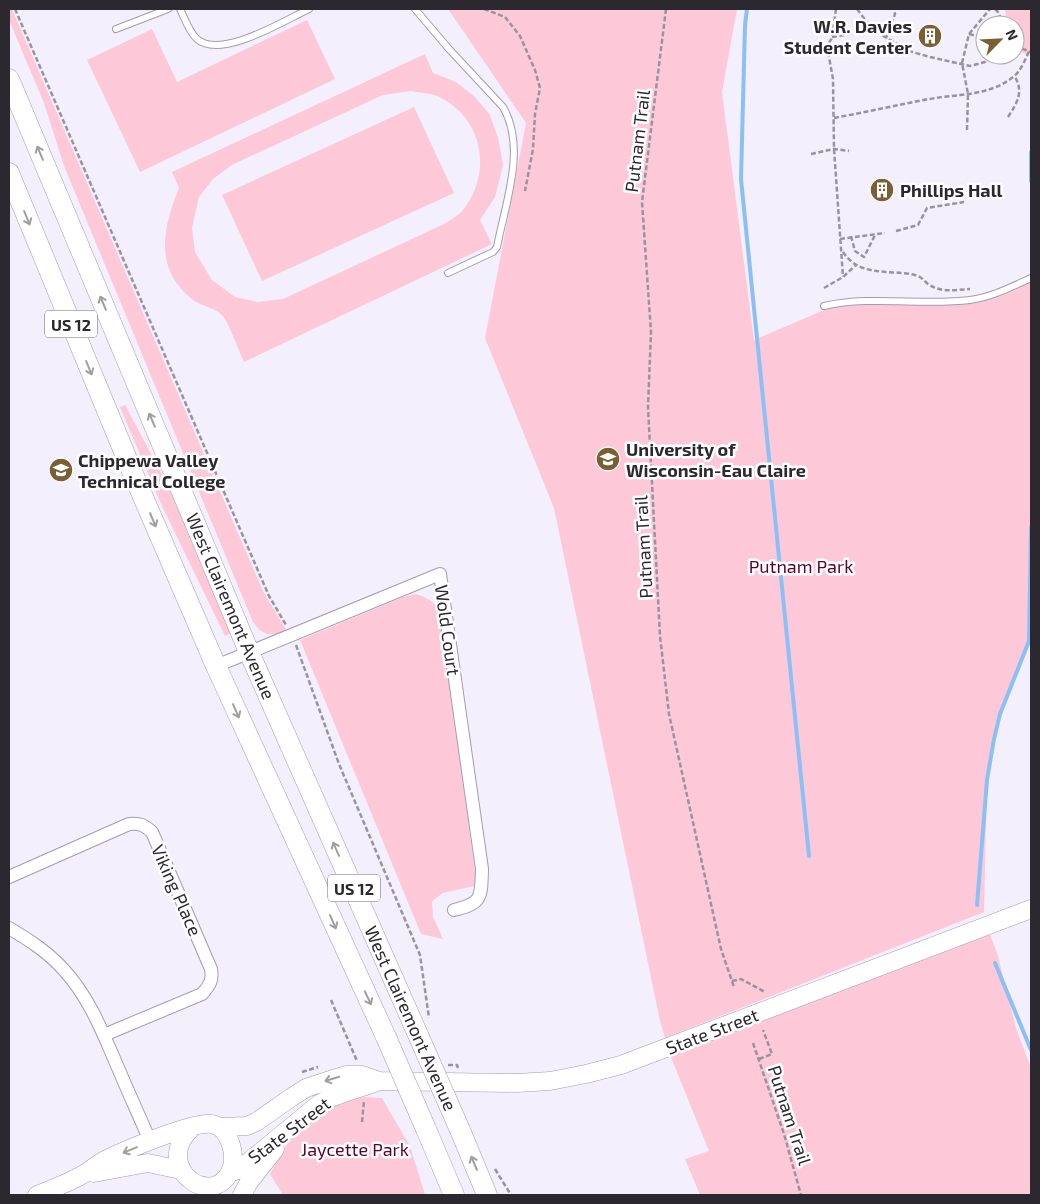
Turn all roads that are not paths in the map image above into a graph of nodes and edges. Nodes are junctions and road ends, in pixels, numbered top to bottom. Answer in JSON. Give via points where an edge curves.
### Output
{"nodes":[{"id":1,"x":168,"y":9,"type":"edge"},
{"id":2,"x":180,"y":9,"type":"edge"},
{"id":3,"x":309,"y":9,"type":"edge"},
{"id":4,"x":415,"y":9,"type":"edge"},
{"id":5,"x":116,"y":29,"type":"dead end"},
{"id":6,"x":9,"y":79,"type":"edge"},
{"id":7,"x":9,"y":173,"type":"edge"},
{"id":8,"x":448,"y":273,"type":"dead end"},
{"id":9,"x":1031,"y":278,"type":"edge"},
{"id":10,"x":824,"y":306,"type":"dead end"},
{"id":11,"x":249,"y":652,"type":"junction"},
{"id":12,"x":216,"y":666,"type":"junction"},
{"id":13,"x":9,"y":877,"type":"edge"},
{"id":14,"x":1031,"y":909,"type":"edge"},
{"id":15,"x":454,"y":910,"type":"dead end"},
{"id":16,"x":9,"y":928,"type":"edge"},
{"id":17,"x":104,"y":1035,"type":"junction"},
{"id":18,"x":379,"y":1081,"type":"junction"},
{"id":19,"x":297,"y":1122,"type":"junction"},
{"id":20,"x":192,"y":1127,"type":"junction"},
{"id":21,"x":221,"y":1127,"type":"junction"},
{"id":22,"x":150,"y":1141,"type":"junction"},
{"id":23,"x":183,"y":1173,"type":"junction"},
{"id":24,"x":84,"y":1174,"type":"junction"},
{"id":25,"x":222,"y":1184,"type":"edge"},
{"id":26,"x":448,"y":1190,"type":"edge"},
{"id":27,"x":37,"y":1195,"type":"edge"},
{"id":28,"x":190,"y":1195,"type":"edge"},
{"id":29,"x":242,"y":1195,"type":"edge"},
{"id":30,"x":487,"y":1195,"type":"edge"}],
"edges":[{"from":1,"to":5,"type":"lane"},
{"from":2,"to":3,"type":"lane","via":[[197,39],[214,46],[244,40]]},
{"from":4,"to":8,"type":"lane","via":[[503,107],[514,136],[513,167],[497,247],[493,252]]},
{"from":11,"to":6,"type":"main road","name":"West Clairemont Avenue","number":"US 12","one_way":true},
{"from":7,"to":12,"type":"main road","name":"West Clairemont Avenue","number":"US 12","one_way":true},
{"from":9,"to":10,"type":"lane","via":[[1001,292],[970,300],[843,302]]},
{"from":11,"to":12,"type":"street","name":"Wold Court"},
{"from":11,"to":15,"type":"street","name":"Wold Court","via":[[440,574],[482,869],[481,890],[476,902]]},
{"from":30,"to":11,"type":"main road","name":"West Clairemont Avenue","number":"US 12","one_way":true,"bridge":true},
{"from":12,"to":26,"type":"main road","name":"West Clairemont Avenue","number":"US 12","one_way":true,"bridge":true,"via":[[386,1037],[426,1129]]},
{"from":13,"to":17,"type":"street","name":"Viking Place","via":[[129,824],[138,823],[152,832],[212,968],[213,978],[202,994]]},
{"from":14,"to":18,"type":"main road","name":"State Street","via":[[645,1056],[586,1074],[517,1083]]},
{"from":16,"to":17,"type":"street","via":[[30,940],[64,970],[90,1005]]},
{"from":17,"to":22,"type":"street"},
{"from":18,"to":19,"type":"main road","name":"State Street","via":[[332,1096]]},
{"from":18,"to":21,"type":"main road","name":"State Street","one_way":true,"via":[[362,1075],[333,1079],[306,1088],[247,1126]]},
{"from":19,"to":25,"type":"main road","name":"State Street"},
{"from":19,"to":29,"type":"main road"},
{"from":20,"to":21,"type":"main road","via":[[207,1123]]},
{"from":20,"to":22,"type":"main road"},
{"from":20,"to":23,"type":"main road","via":[[180,1143],[178,1153]]},
{"from":21,"to":25,"type":"main road","via":[[231,1145],[233,1165]]},
{"from":22,"to":24,"type":"main road","one_way":true,"via":[[104,1161]]},
{"from":23,"to":24,"type":"main road","via":[[148,1163]]},
{"from":23,"to":25,"type":"main road","via":[[201,1186]]},
{"from":23,"to":28,"type":"main road"},
{"from":24,"to":27,"type":"main road"}]}
